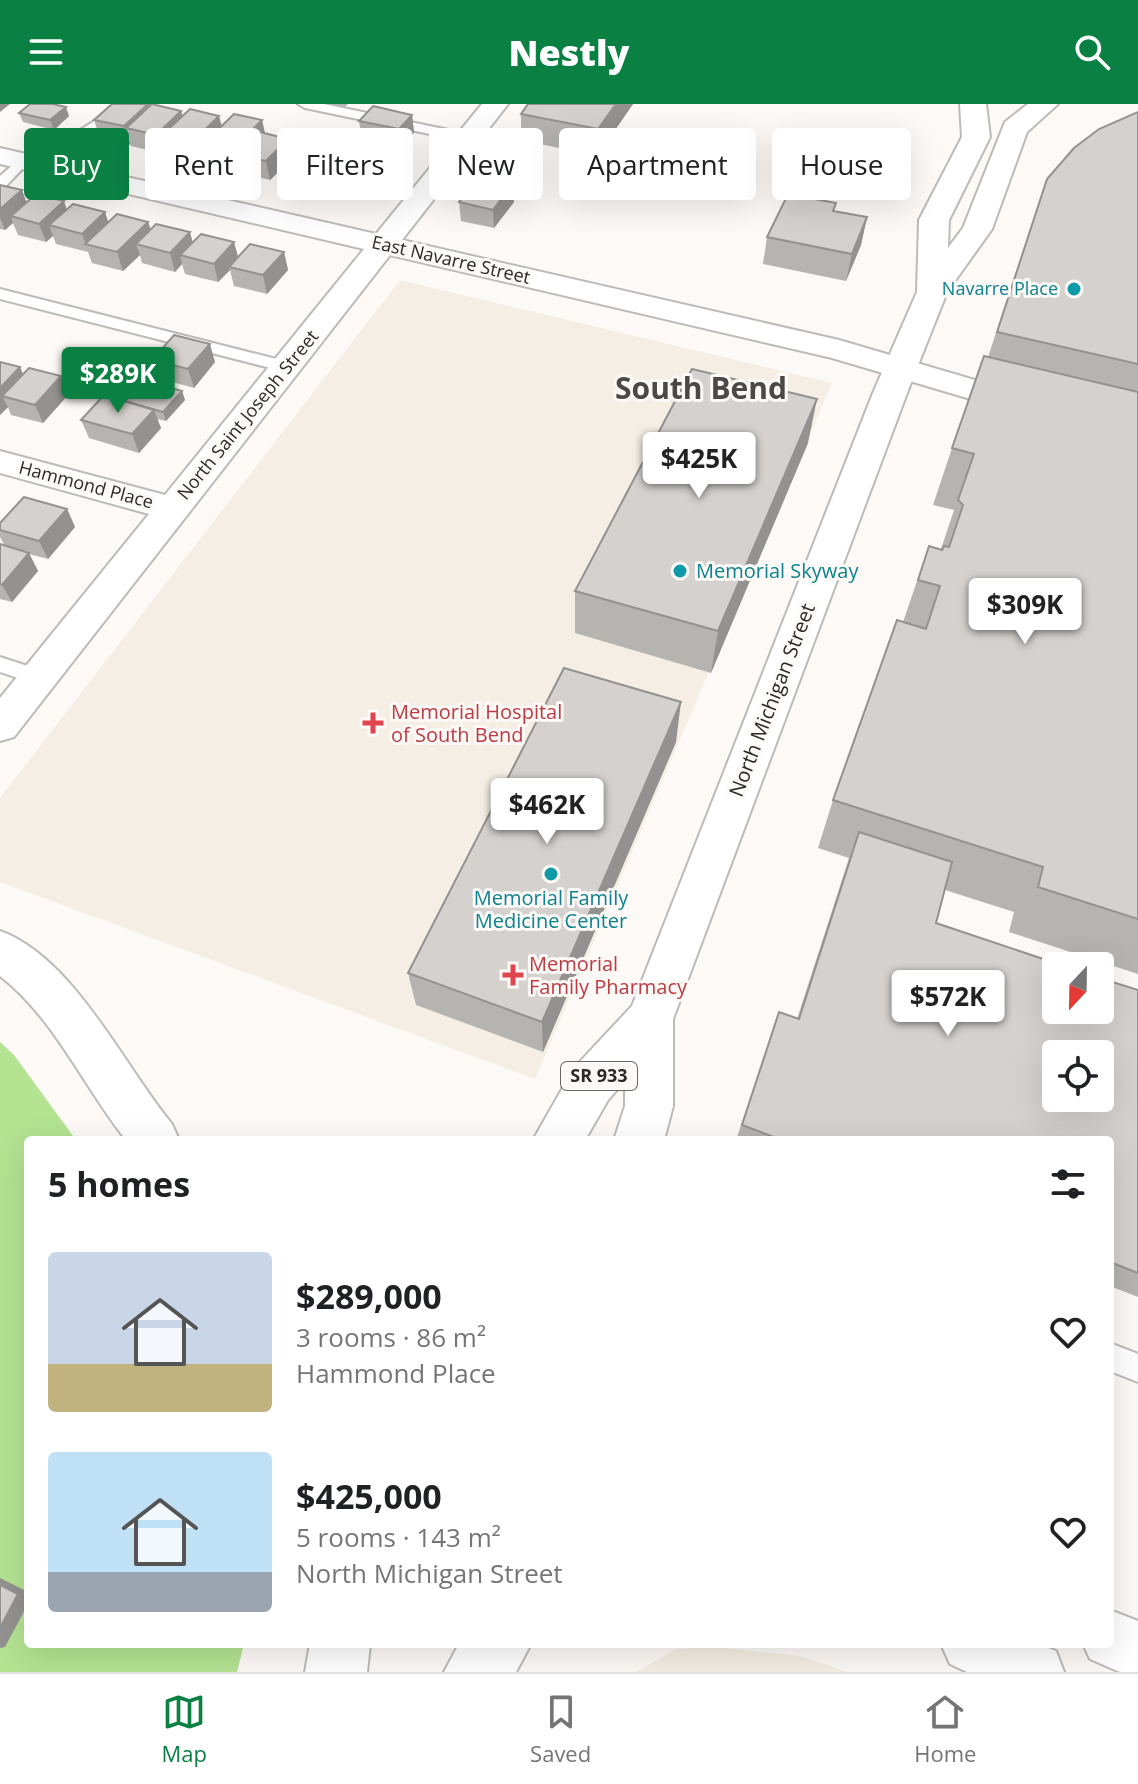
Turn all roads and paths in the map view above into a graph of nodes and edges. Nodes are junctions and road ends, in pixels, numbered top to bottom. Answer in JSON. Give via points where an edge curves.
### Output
{"nodes":[{"id":1,"x":130,"y":104,"type":"edge"},
{"id":2,"x":305,"y":104,"type":"edge"},
{"id":3,"x":495,"y":104,"type":"edge"},
{"id":4,"x":973,"y":104,"type":"edge"},
{"id":5,"x":1045,"y":104,"type":"edge"},
{"id":6,"x":476,"y":128,"type":"edge"},
{"id":7,"x":429,"y":130,"type":"edge"},
{"id":8,"x":19,"y":160,"type":"edge"},
{"id":9,"x":0,"y":184,"type":"edge"},
{"id":10,"x":429,"y":187,"type":"edge"},
{"id":11,"x":384,"y":244,"type":"junction"},
{"id":12,"x":932,"y":292,"type":"junction"},
{"id":13,"x":0,"y":294,"type":"edge"},
{"id":14,"x":286,"y":367,"type":"junction"},
{"id":15,"x":900,"y":368,"type":"junction"},
{"id":16,"x":1138,"y":427,"type":"edge"},
{"id":17,"x":0,"y":462,"type":"edge"},
{"id":18,"x":173,"y":509,"type":"junction"},
{"id":19,"x":0,"y":664,"type":"edge"},
{"id":20,"x":39,"y":677,"type":"junction"},
{"id":21,"x":0,"y":726,"type":"edge"},
{"id":22,"x":0,"y":950,"type":"edge"},
{"id":23,"x":650,"y":1019,"type":"junction"},
{"id":24,"x":152,"y":1136,"type":"edge"},
{"id":25,"x":560,"y":1136,"type":"edge"},
{"id":26,"x":640,"y":1136,"type":"edge"},
{"id":27,"x":1114,"y":1359,"type":"edge"},
{"id":28,"x":1138,"y":1368,"type":"edge"},
{"id":29,"x":1114,"y":1641,"type":"edge"},
{"id":30,"x":339,"y":1648,"type":"edge"},
{"id":31,"x":497,"y":1648,"type":"edge"},
{"id":32,"x":979,"y":1648,"type":"edge"},
{"id":33,"x":1138,"y":1650,"type":"edge"},
{"id":34,"x":336,"y":1672,"type":"edge"},
{"id":35,"x":475,"y":1672,"type":"edge"},
{"id":36,"x":1035,"y":1672,"type":"edge"}],
"edges":[{"from":1,"to":8,"type":"lane"},
{"from":2,"to":7,"type":"lane"},
{"from":3,"to":6,"type":"street","name":"North Saint Joseph Street"},
{"from":4,"to":12,"type":"main road","name":"North Michigan Street","number":"SR 933","via":[[976,137],[934,220]]},
{"from":5,"to":12,"type":"main road","name":"North Michigan Street","number":"SR 933","via":[[1015,128],[977,229]]},
{"from":8,"to":9,"type":"lane"},
{"from":8,"to":11,"type":"street","name":"East Navarre Street"},
{"from":10,"to":11,"type":"street","name":"North Saint Joseph Street"},
{"from":11,"to":14,"type":"street","name":"North Saint Joseph Street"},
{"from":11,"to":15,"type":"street","name":"East Navarre Street"},
{"from":12,"to":15,"type":"main road","name":"North Michigan Street","number":"SR 933"},
{"from":13,"to":14,"type":"lane"},
{"from":14,"to":18,"type":"street","name":"North Saint Joseph Street"},
{"from":15,"to":16,"type":"street","name":"East Navarre Street"},
{"from":15,"to":23,"type":"main road","name":"North Michigan Street","number":"SR 933"},
{"from":17,"to":18,"type":"street","name":"Hammond Place"},
{"from":18,"to":20,"type":"street","name":"North Saint Joseph Street"},
{"from":19,"to":20,"type":"lane"},
{"from":20,"to":21,"type":"street","name":"North Saint Joseph Street"},
{"from":22,"to":24,"type":"street","via":[[62,1008]]},
{"from":23,"to":25,"type":"main road","name":"North Michigan Street","number":"SR 933","via":[[591,1084]]},
{"from":23,"to":26,"type":"main road","name":"North Michigan Street","number":"SR 933","via":[[649,1106]]},
{"from":27,"to":28,"type":"lane"},
{"from":29,"to":33,"type":"street"},
{"from":30,"to":34,"type":"main road"},
{"from":31,"to":35,"type":"main road"},
{"from":32,"to":36,"type":"street"}]}
